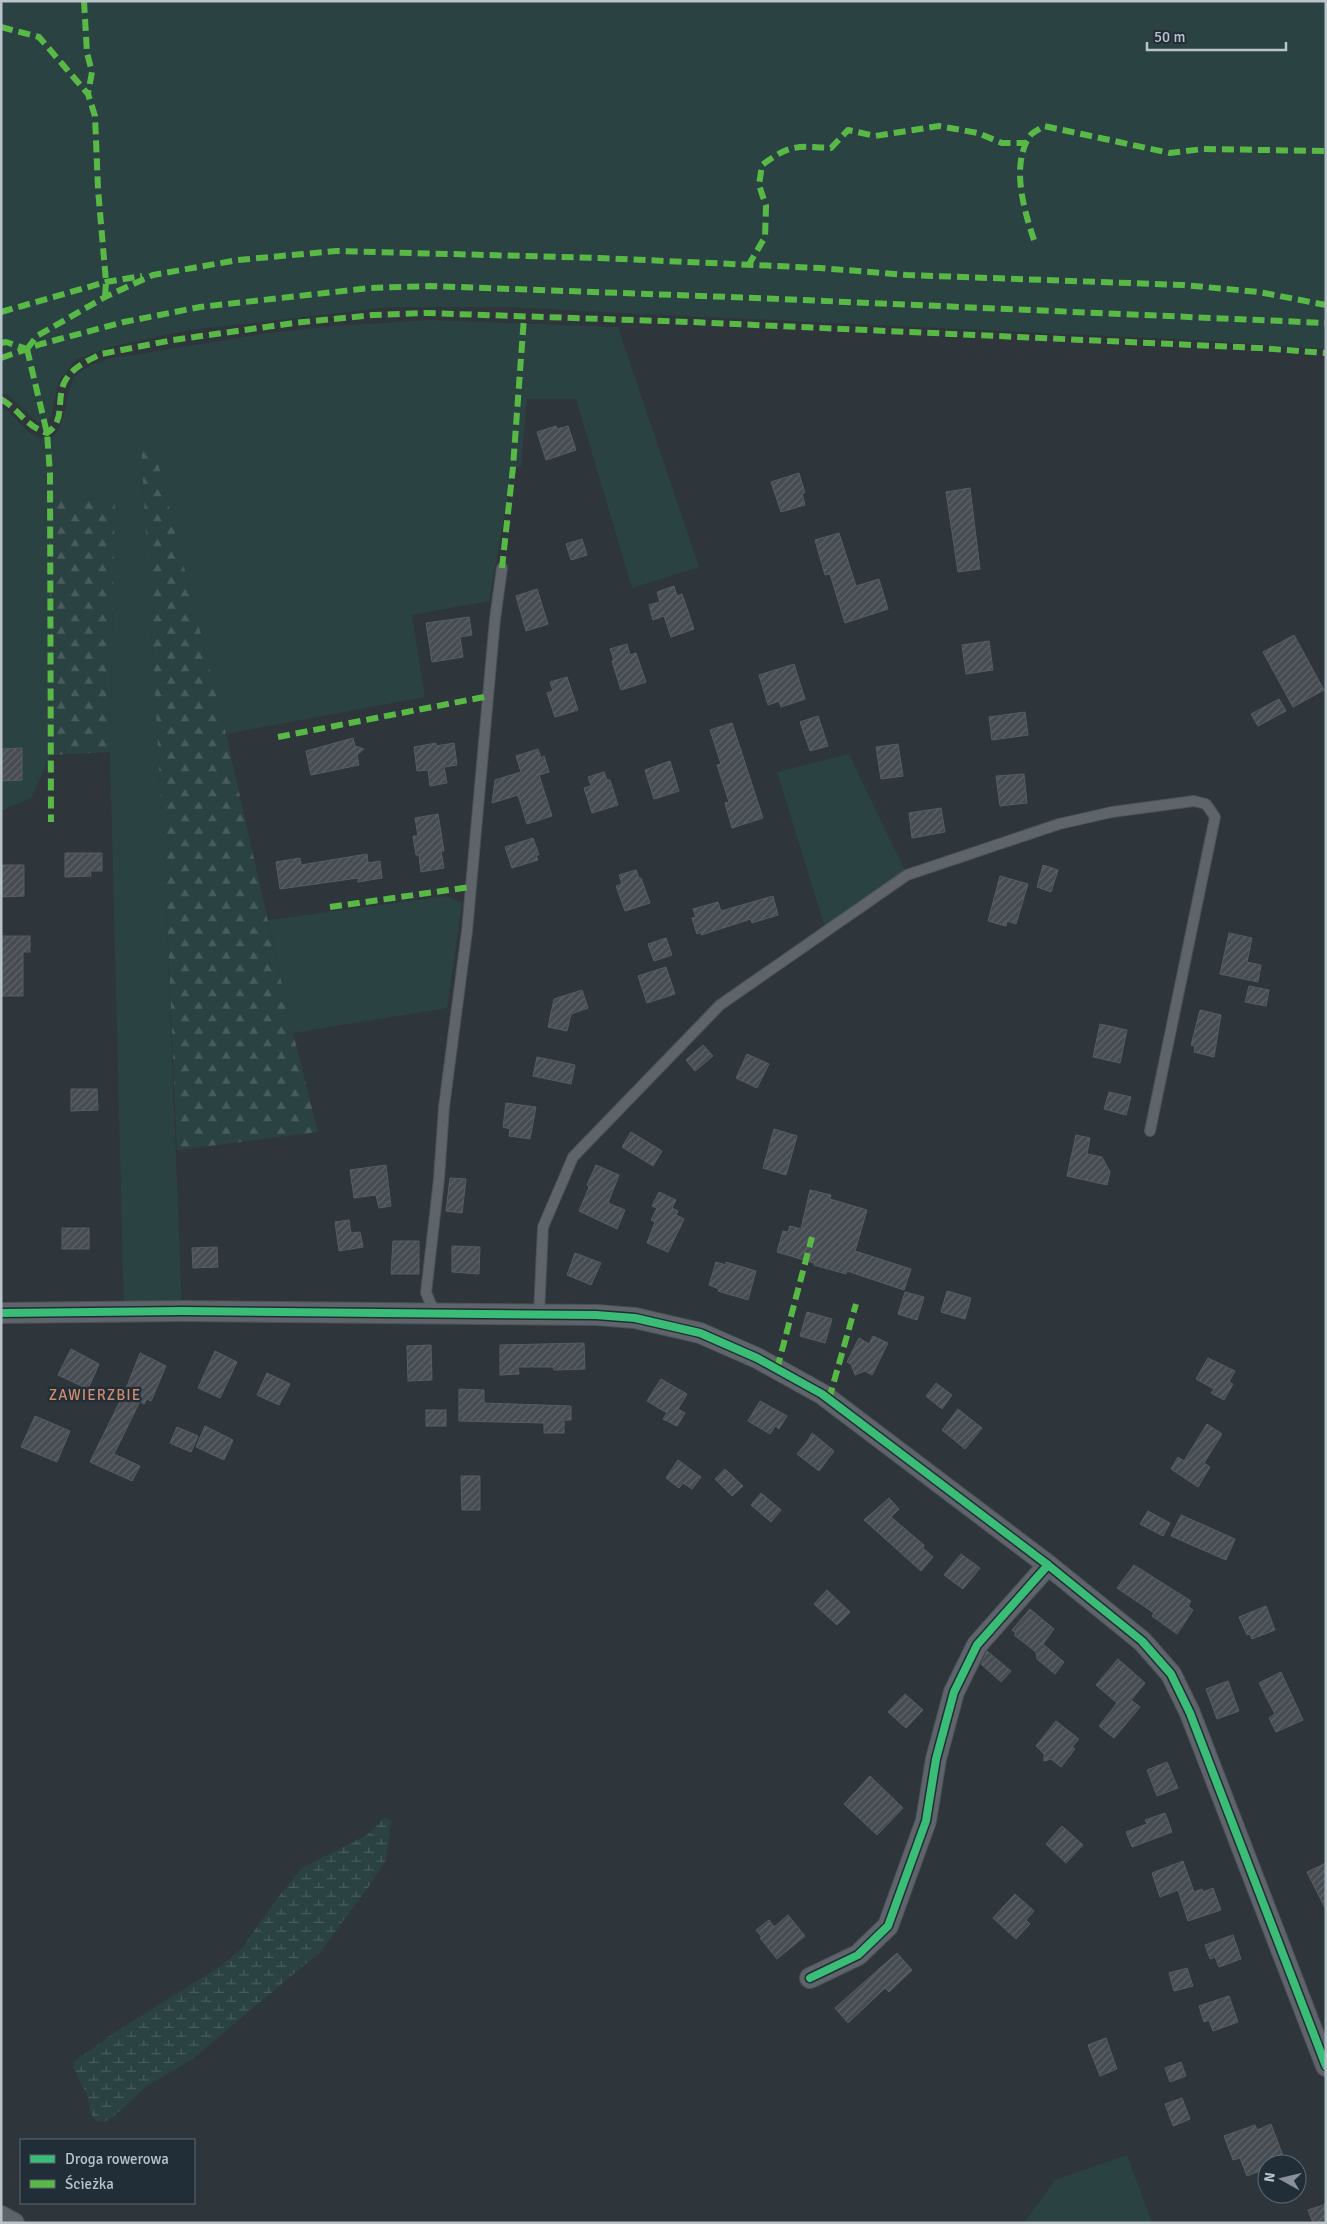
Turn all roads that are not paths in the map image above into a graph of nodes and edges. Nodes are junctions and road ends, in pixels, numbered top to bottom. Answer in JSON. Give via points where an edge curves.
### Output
{"nodes":[{"id":1,"x":502,"y":568,"type":"dead end"},
{"id":2,"x":1150,"y":1131,"type":"dead end"},
{"id":3,"x":1,"y":1313,"type":"edge"},
{"id":4,"x":435,"y":1313,"type":"junction"},
{"id":5,"x":539,"y":1314,"type":"junction"},
{"id":6,"x":1048,"y":1565,"type":"junction"},
{"id":7,"x":810,"y":1978,"type":"dead end"},
{"id":8,"x":1326,"y":2066,"type":"edge"},
{"id":9,"x":1,"y":2216,"type":"edge"},
{"id":10,"x":14,"y":2223,"type":"edge"}],
"edges":[{"from":1,"to":4,"type":"lane","via":[[467,931],[444,1107],[426,1293]]},
{"from":2,"to":5,"type":"lane","via":[[1214,818],[1206,804],[1194,800],[1112,812],[1059,824],[906,875],[720,1005],[573,1157],[543,1227]]},
{"from":3,"to":4,"type":"street"},
{"from":4,"to":5,"type":"street"},
{"from":5,"to":6,"type":"street","via":[[635,1318],[700,1333],[757,1358],[822,1394]]},
{"from":6,"to":7,"type":"street","via":[[977,1645],[954,1692],[936,1759],[926,1821],[888,1926],[858,1955]]},
{"from":6,"to":8,"type":"street","via":[[1142,1640],[1171,1674],[1190,1712]]},
{"from":9,"to":10,"type":"street"}]}
